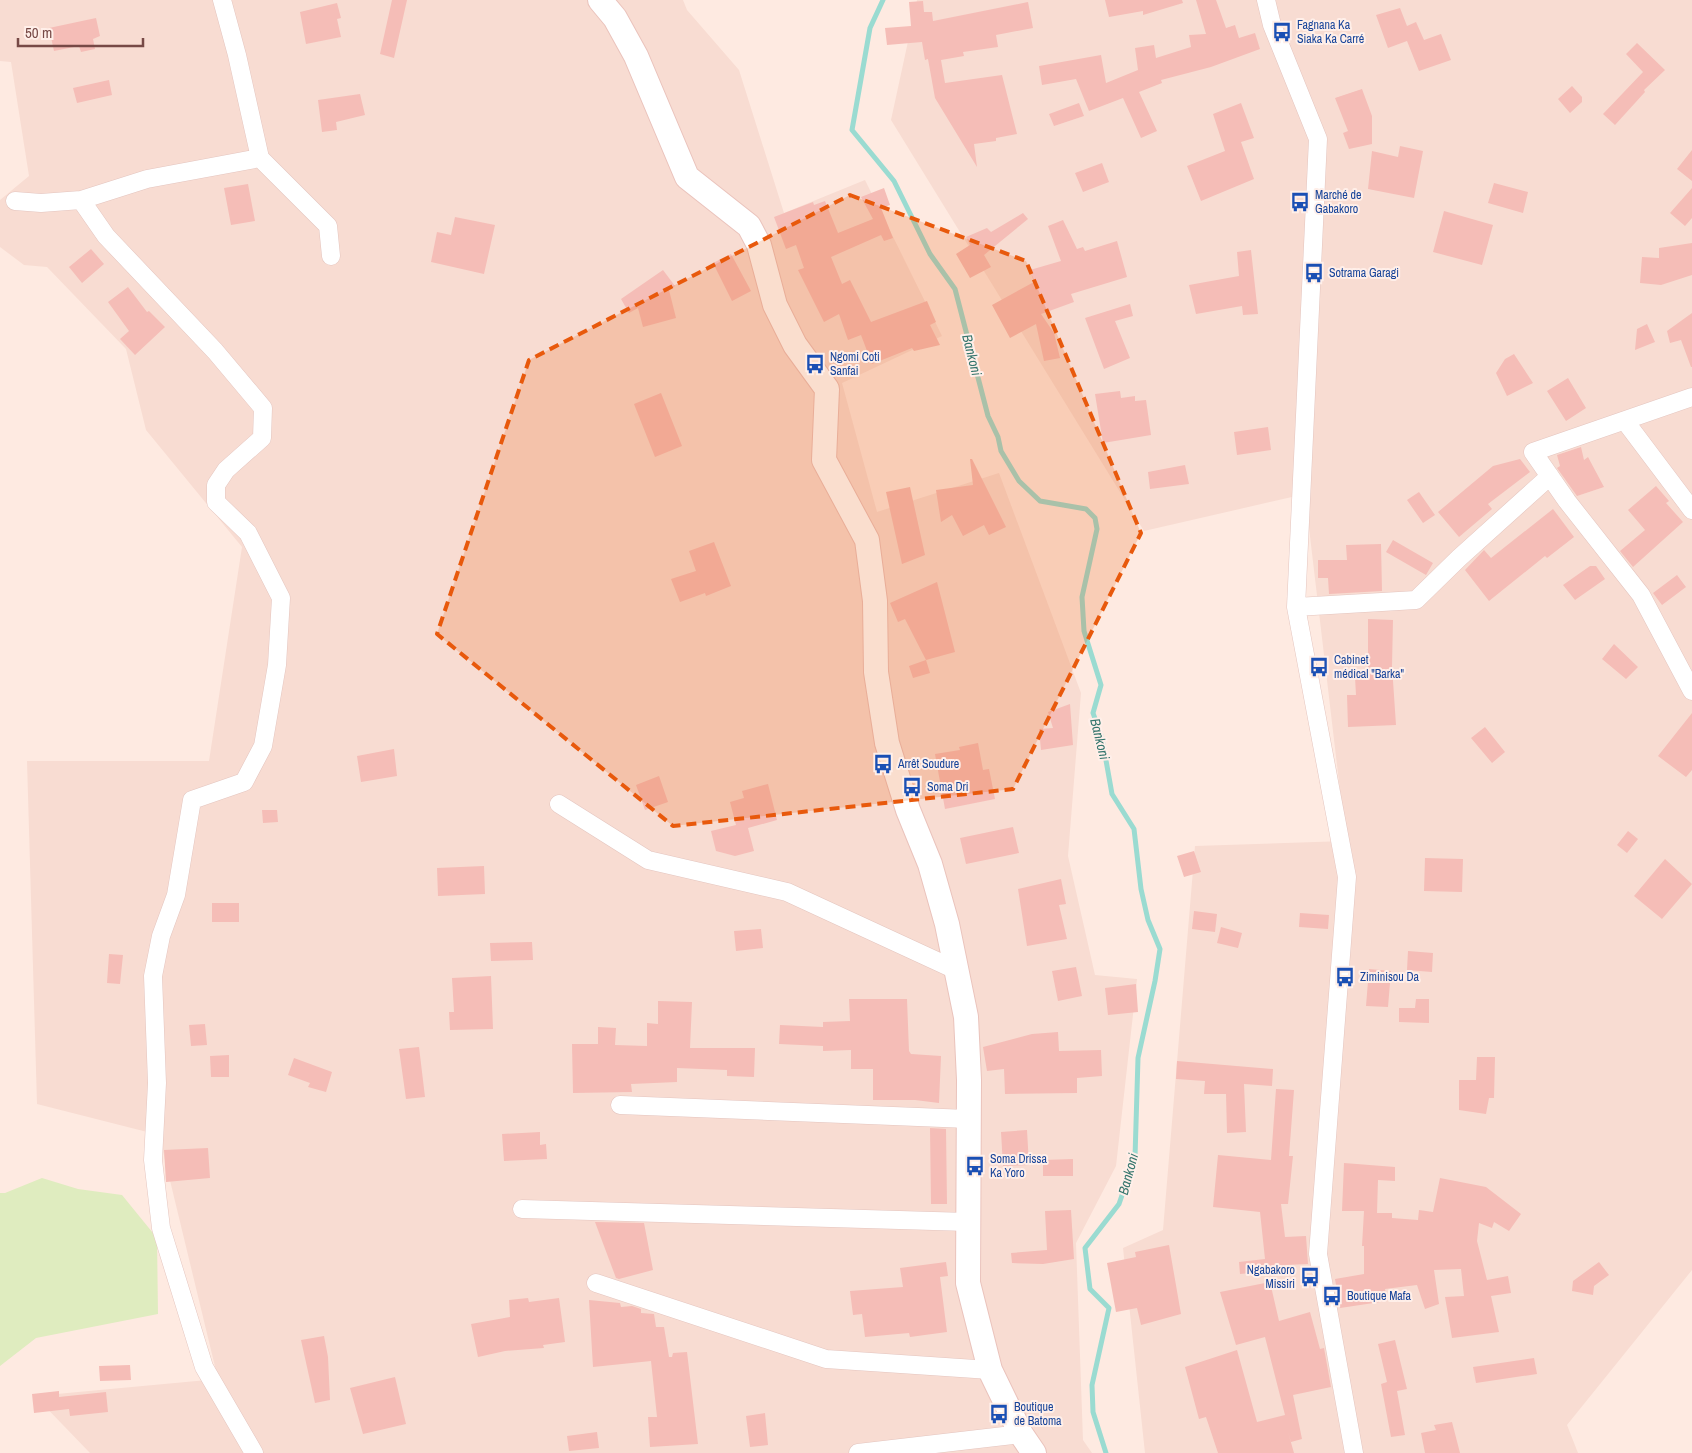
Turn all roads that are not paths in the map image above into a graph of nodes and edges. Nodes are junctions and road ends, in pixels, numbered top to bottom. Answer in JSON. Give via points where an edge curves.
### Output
{"nodes":[{"id":1,"x":222,"y":0,"type":"edge"},
{"id":2,"x":600,"y":0,"type":"edge"},
{"id":3,"x":1266,"y":0,"type":"edge"},
{"id":4,"x":260,"y":158,"type":"junction"},
{"id":5,"x":15,"y":200,"type":"dead end"},
{"id":6,"x":81,"y":200,"type":"junction"},
{"id":7,"x":331,"y":256,"type":"dead end"},
{"id":8,"x":1692,"y":397,"type":"edge"},
{"id":9,"x":1625,"y":421,"type":"junction"},
{"id":10,"x":1550,"y":476,"type":"junction"},
{"id":11,"x":1692,"y":510,"type":"edge"},
{"id":12,"x":1296,"y":607,"type":"junction"},
{"id":13,"x":1692,"y":691,"type":"edge"},
{"id":14,"x":560,"y":804,"type":"dead end"},
{"id":15,"x":956,"y":970,"type":"junction"},
{"id":16,"x":620,"y":1105,"type":"dead end"},
{"id":17,"x":968,"y":1120,"type":"junction"},
{"id":18,"x":522,"y":1209,"type":"dead end"},
{"id":19,"x":968,"y":1222,"type":"junction"},
{"id":20,"x":596,"y":1284,"type":"dead end"},
{"id":21,"x":990,"y":1370,"type":"junction"},
{"id":22,"x":1021,"y":1434,"type":"junction"},
{"id":23,"x":254,"y":1453,"type":"edge"},
{"id":24,"x":858,"y":1453,"type":"edge"},
{"id":25,"x":1034,"y":1453,"type":"edge"},
{"id":26,"x":1354,"y":1453,"type":"edge"}],
"edges":[{"from":1,"to":4,"type":"street"},
{"from":2,"to":15,"type":"street","via":[[615,18],[636,56],[687,177],[749,226],[759,244],[775,306],[795,345],[827,389],[824,460],[867,540],[875,601],[876,672],[887,743],[908,810],[930,864]]},
{"from":3,"to":12,"type":"street","via":[[1272,25],[1318,140]]},
{"from":4,"to":6,"type":"street","via":[[148,179]]},
{"from":4,"to":7,"type":"street","via":[[328,226]]},
{"from":5,"to":6,"type":"street","via":[[41,203]]},
{"from":6,"to":23,"type":"street","via":[[106,236],[215,351],[263,408],[262,438],[226,470],[216,485],[216,502],[248,533],[282,598],[277,665],[263,746],[244,782],[192,800],[176,895],[161,936],[153,976],[157,1083],[153,1160],[161,1228],[204,1367]]},
{"from":8,"to":9,"type":"street"},
{"from":9,"to":10,"type":"street","via":[[1533,452]]},
{"from":9,"to":11,"type":"street"},
{"from":10,"to":12,"type":"street","via":[[1416,600]]},
{"from":10,"to":13,"type":"street","via":[[1641,595]]},
{"from":12,"to":26,"type":"street","via":[[1347,877],[1318,1254]]},
{"from":14,"to":15,"type":"street","via":[[648,860],[787,892]]},
{"from":15,"to":17,"type":"street","via":[[966,1017]]},
{"from":16,"to":17,"type":"street"},
{"from":17,"to":19,"type":"street"},
{"from":18,"to":19,"type":"street"},
{"from":19,"to":21,"type":"street","via":[[968,1283]]},
{"from":20,"to":21,"type":"street","via":[[826,1359]]},
{"from":21,"to":22,"type":"street"},
{"from":22,"to":24,"type":"street"},
{"from":22,"to":25,"type":"street"}]}
